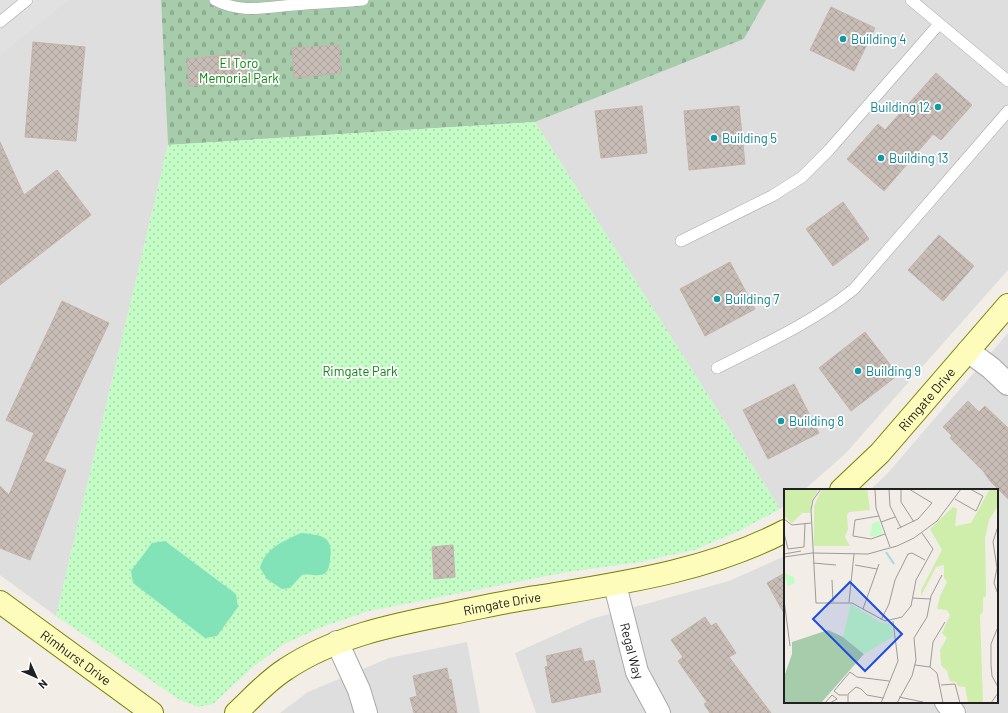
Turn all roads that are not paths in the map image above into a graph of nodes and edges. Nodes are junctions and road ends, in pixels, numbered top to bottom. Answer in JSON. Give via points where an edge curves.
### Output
{"nodes":[{"id":1,"x":27,"y":0,"type":"edge"},
{"id":2,"x":215,"y":0,"type":"edge"},
{"id":3,"x":363,"y":0,"type":"edge"},
{"id":4,"x":911,"y":0,"type":"edge"},
{"id":5,"x":0,"y":22,"type":"edge"},
{"id":6,"x":939,"y":24,"type":"junction"},
{"id":7,"x":1008,"y":81,"type":"edge"},
{"id":8,"x":1008,"y":111,"type":"edge"},
{"id":9,"x":681,"y":241,"type":"dead end"},
{"id":10,"x":1008,"y":305,"type":"edge"},
{"id":11,"x":968,"y":351,"type":"junction"},
{"id":12,"x":717,"y":368,"type":"dead end"},
{"id":13,"x":1008,"y":384,"type":"edge"},
{"id":14,"x":842,"y":489,"type":"edge"},
{"id":15,"x":784,"y":532,"type":"edge"},
{"id":16,"x":615,"y":585,"type":"junction"},
{"id":17,"x":0,"y":602,"type":"edge"},
{"id":18,"x":337,"y":642,"type":"junction"},
{"id":19,"x":947,"y":703,"type":"edge"},
{"id":20,"x":152,"y":713,"type":"edge"},
{"id":21,"x":236,"y":713,"type":"edge"},
{"id":22,"x":366,"y":713,"type":"edge"},
{"id":23,"x":658,"y":713,"type":"edge"},
{"id":24,"x":954,"y":713,"type":"edge"}],
"edges":[{"from":1,"to":5,"type":"lane"},
{"from":2,"to":3,"type":"lane","via":[[253,10]]},
{"from":4,"to":6,"type":"lane"},
{"from":6,"to":7,"type":"lane"},
{"from":6,"to":9,"type":"lane","via":[[829,150],[802,176],[772,196]]},
{"from":8,"to":12,"type":"lane","via":[[854,289],[808,321]]},
{"from":10,"to":11,"type":"street","name":"Rimgate Drive"},
{"from":11,"to":13,"type":"street"},
{"from":11,"to":14,"type":"street","name":"Rimgate Drive","via":[[880,453]]},
{"from":15,"to":16,"type":"street","name":"Rimgate Drive","via":[[757,546],[719,560]]},
{"from":16,"to":18,"type":"street","name":"Rimgate Drive","via":[[435,616]]},
{"from":16,"to":23,"type":"street","name":"Regal Way","via":[[637,672]]},
{"from":17,"to":20,"type":"street","name":"Rimhurst Drive"},
{"from":18,"to":21,"type":"street","name":"Rimgate Drive","via":[[286,669],[260,689]]},
{"from":18,"to":22,"type":"street","via":[[359,690]]},
{"from":19,"to":24,"type":"street"}]}
